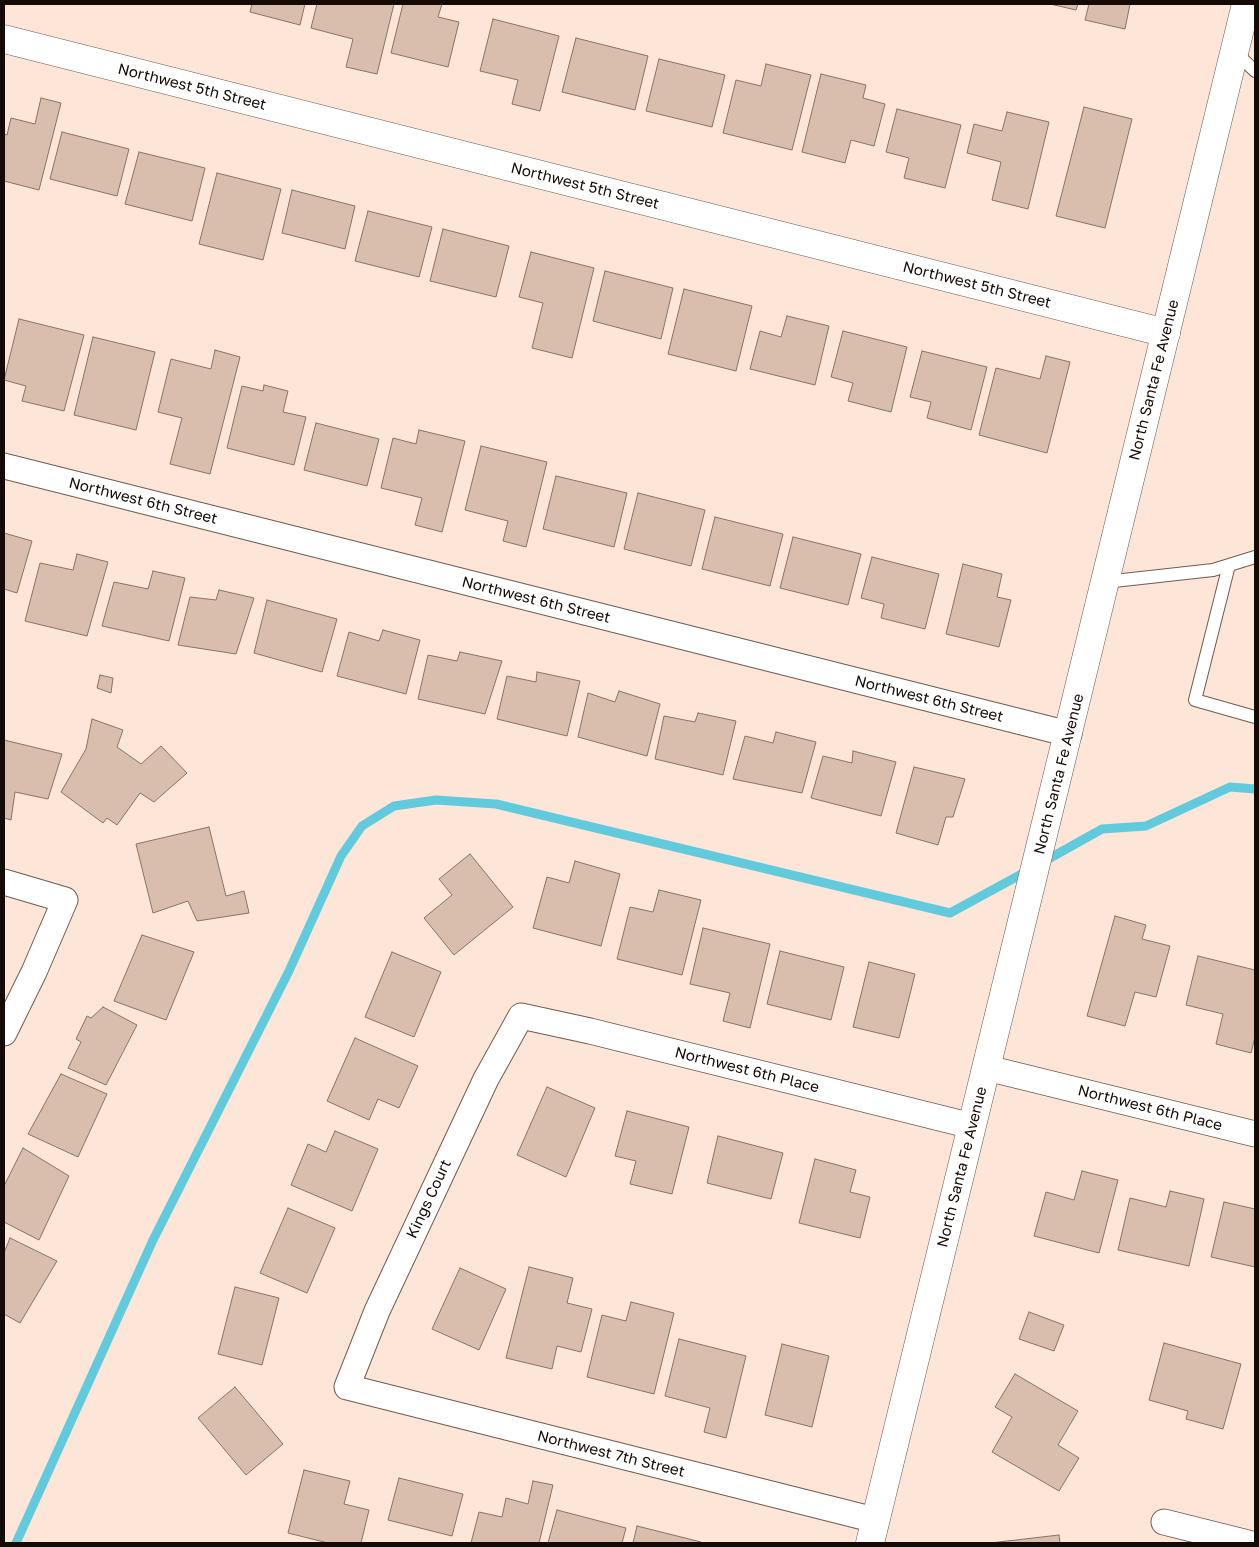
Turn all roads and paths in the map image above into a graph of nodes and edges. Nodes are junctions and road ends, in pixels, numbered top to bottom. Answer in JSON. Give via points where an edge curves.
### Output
{"nodes":[{"id":1,"x":1246,"y":4,"type":"edge"},
{"id":2,"x":4,"y":39,"type":"edge"},
{"id":3,"x":1234,"y":51,"type":"junction"},
{"id":4,"x":1255,"y":71,"type":"edge"},
{"id":5,"x":1166,"y":333,"type":"junction"},
{"id":6,"x":4,"y":466,"type":"edge"},
{"id":7,"x":1255,"y":557,"type":"edge"},
{"id":8,"x":1229,"y":565,"type":"junction"},
{"id":9,"x":1105,"y":582,"type":"junction"},
{"id":10,"x":1255,"y":717,"type":"edge"},
{"id":11,"x":1069,"y":734,"type":"junction"},
{"id":12,"x":4,"y":882,"type":"edge"},
{"id":13,"x":521,"y":1016,"type":"joint"},
{"id":14,"x":4,"y":1033,"type":"edge"},
{"id":15,"x":987,"y":1068,"type":"junction"},
{"id":16,"x":972,"y":1126,"type":"junction"},
{"id":17,"x":1255,"y":1134,"type":"edge"},
{"id":18,"x":347,"y":1387,"type":"joint"},
{"id":19,"x":1164,"y":1522,"type":"dead end"},
{"id":20,"x":872,"y":1532,"type":"edge"},
{"id":21,"x":1248,"y":1543,"type":"edge"}],
"edges":[{"from":1,"to":3,"type":"main road","name":"North Santa Fe Avenue"},
{"from":2,"to":5,"type":"main road","name":"Northwest 5th Street"},
{"from":3,"to":4,"type":"lane"},
{"from":3,"to":5,"type":"main road","name":"North Santa Fe Avenue"},
{"from":5,"to":9,"type":"main road","name":"North Santa Fe Avenue"},
{"from":6,"to":11,"type":"street","name":"Northwest 6th Street"},
{"from":7,"to":8,"type":"lane"},
{"from":8,"to":9,"type":"lane","via":[[1213,570]]},
{"from":8,"to":10,"type":"lane","via":[[1195,700]]},
{"from":9,"to":11,"type":"main road","name":"North Santa Fe Avenue"},
{"from":11,"to":15,"type":"main road","name":"North Santa Fe Avenue"},
{"from":12,"to":14,"type":"street","via":[[65,900]]},
{"from":13,"to":16,"type":"street","name":"Northwest 6th Place","via":[[590,1030]]},
{"from":13,"to":18,"type":"street","name":"Kings Court","via":[[486,1080],[376,1311]]},
{"from":15,"to":16,"type":"main road","name":"North Santa Fe Avenue"},
{"from":15,"to":17,"type":"street","name":"Northwest 6th Place"},
{"from":16,"to":20,"type":"main road","name":"North Santa Fe Avenue"},
{"from":18,"to":20,"type":"street","name":"Northwest 7th Street"},
{"from":19,"to":21,"type":"street"}]}
